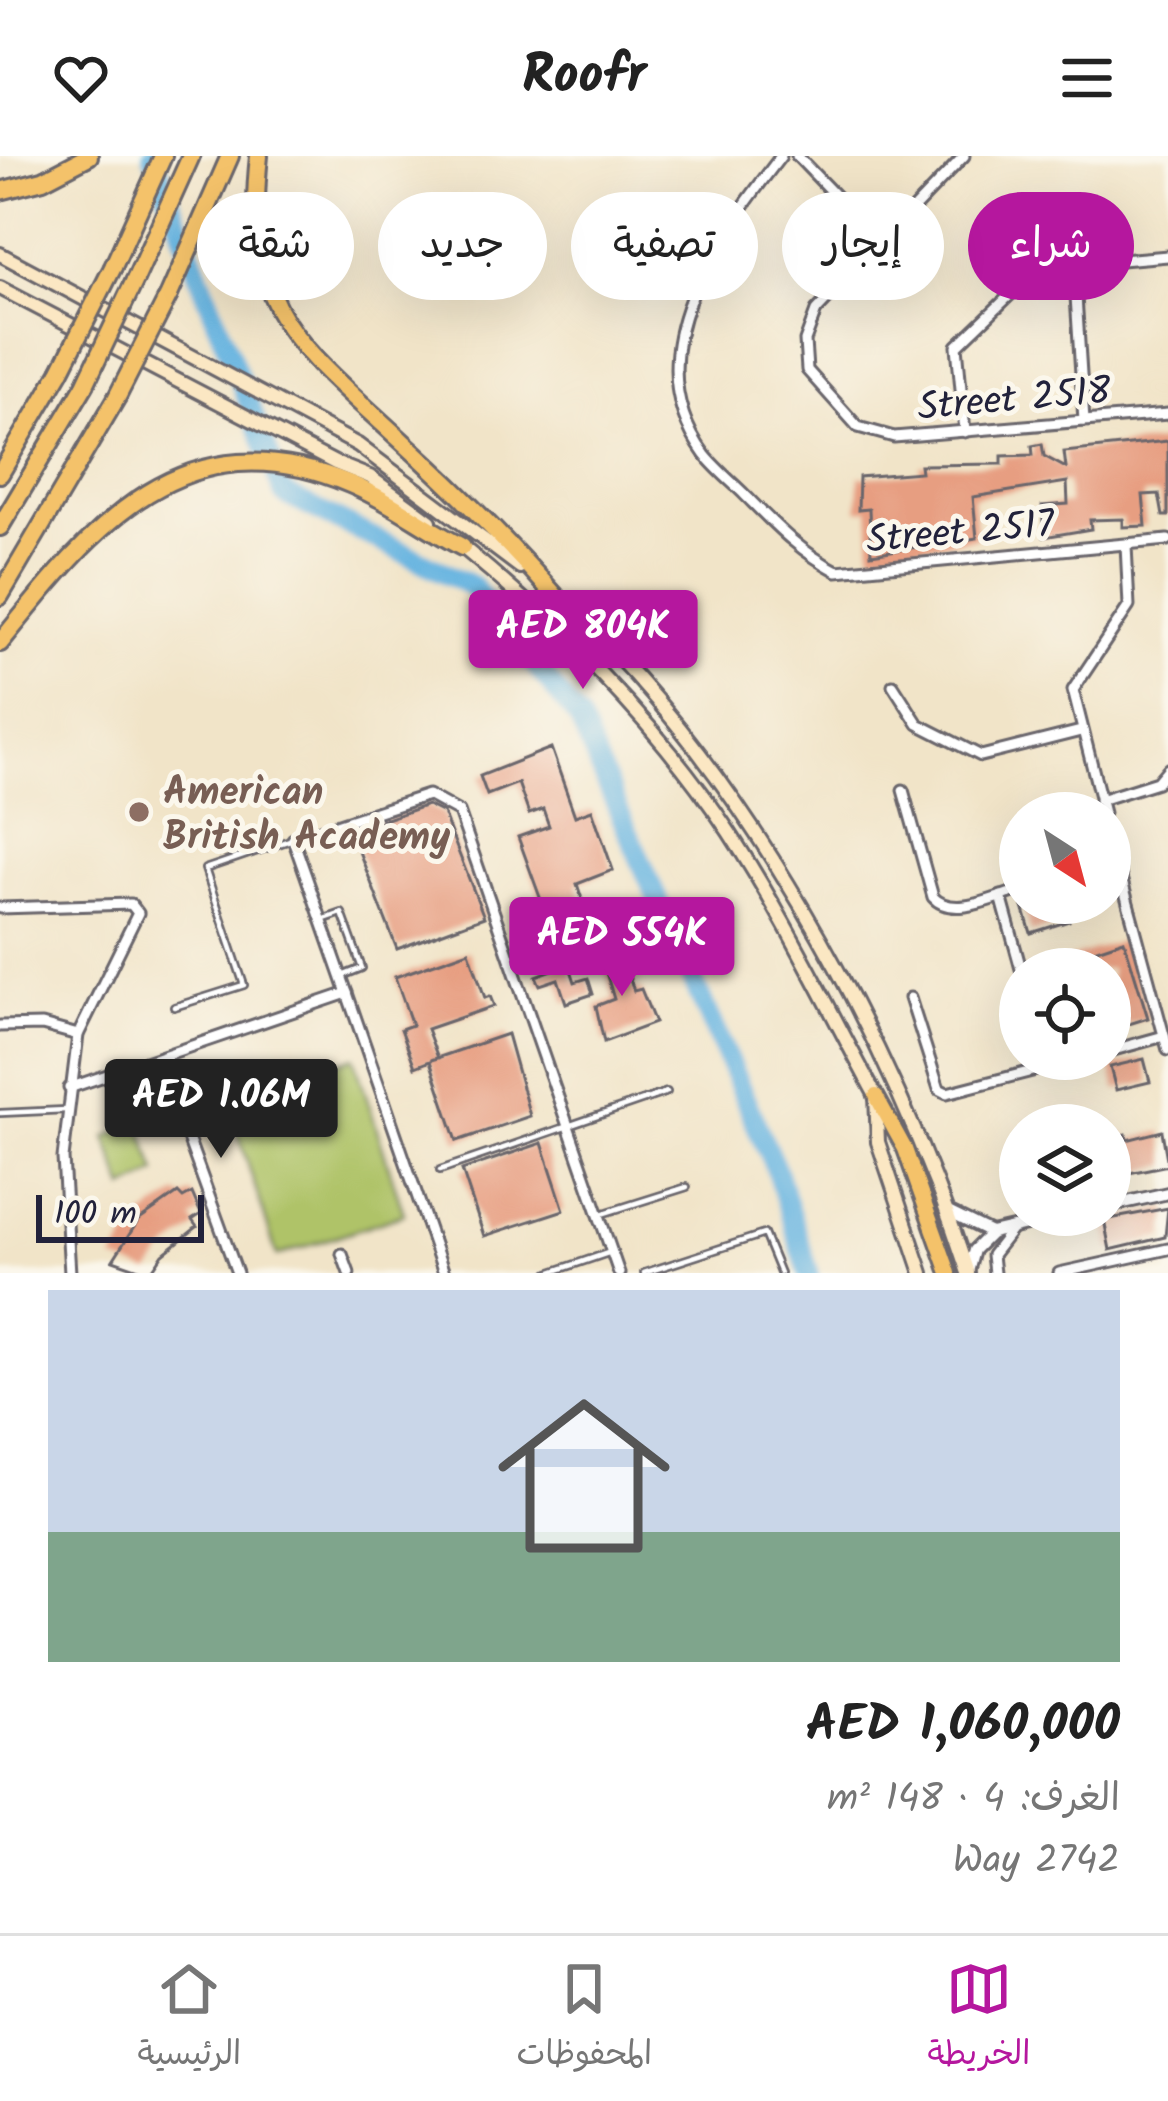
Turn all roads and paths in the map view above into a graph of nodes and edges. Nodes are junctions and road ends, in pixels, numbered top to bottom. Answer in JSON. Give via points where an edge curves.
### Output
{"nodes":[{"id":1,"x":89,"y":156,"type":"edge"},
{"id":2,"x":163,"y":156,"type":"edge"},
{"id":3,"x":191,"y":156,"type":"edge"},
{"id":4,"x":230,"y":156,"type":"edge"},
{"id":5,"x":259,"y":156,"type":"edge"},
{"id":6,"x":781,"y":156,"type":"edge"},
{"id":7,"x":796,"y":156,"type":"edge"},
{"id":8,"x":964,"y":156,"type":"edge"},
{"id":9,"x":0,"y":190,"type":"edge"},
{"id":10,"x":831,"y":192,"type":"edge"},
{"id":11,"x":927,"y":192,"type":"edge"},
{"id":12,"x":0,"y":254,"type":"edge"},
{"id":13,"x":1168,"y":256,"type":"edge"},
{"id":14,"x":1134,"y":259,"type":"edge"},
{"id":15,"x":0,"y":287,"type":"edge"},
{"id":16,"x":826,"y":300,"type":"edge"},
{"id":17,"x":1005,"y":300,"type":"edge"},
{"id":18,"x":1076,"y":300,"type":"edge"},
{"id":19,"x":1168,"y":414,"type":"edge"},
{"id":20,"x":1084,"y":421,"type":"junction"},
{"id":21,"x":964,"y":432,"type":"junction"},
{"id":22,"x":0,"y":474,"type":"edge"},
{"id":23,"x":0,"y":527,"type":"edge"},
{"id":24,"x":1168,"y":540,"type":"edge"},
{"id":25,"x":1126,"y":545,"type":"junction"},
{"id":26,"x":462,"y":547,"type":"junction"},
{"id":27,"x":0,"y":596,"type":"edge"},
{"id":28,"x":559,"y":600,"type":"junction"},
{"id":29,"x":0,"y":643,"type":"edge"},
{"id":30,"x":893,"y":685,"type":"dead end"},
{"id":31,"x":1081,"y":731,"type":"junction"},
{"id":32,"x":1168,"y":769,"type":"edge"},
{"id":33,"x":903,"y":790,"type":"dead end"},
{"id":34,"x":1098,"y":792,"type":"edge"},
{"id":35,"x":1125,"y":792,"type":"edge"},
{"id":36,"x":293,"y":839,"type":"junction"},
{"id":37,"x":999,"y":896,"type":"edge"},
{"id":38,"x":0,"y":908,"type":"edge"},
{"id":39,"x":322,"y":920,"type":"junction"},
{"id":40,"x":1131,"y":924,"type":"edge"},
{"id":41,"x":342,"y":976,"type":"junction"},
{"id":42,"x":347,"y":993,"type":"junction"},
{"id":43,"x":910,"y":998,"type":"dead end"},
{"id":44,"x":174,"y":1007,"type":"dead end"},
{"id":45,"x":0,"y":1025,"type":"edge"},
{"id":46,"x":78,"y":1035,"type":"junction"},
{"id":47,"x":1166,"y":1041,"type":"edge"},
{"id":48,"x":1131,"y":1047,"type":"edge"},
{"id":49,"x":166,"y":1058,"type":"junction"},
{"id":50,"x":999,"y":1080,"type":"edge"},
{"id":51,"x":69,"y":1088,"type":"junction"},
{"id":52,"x":668,"y":1092,"type":"dead end"},
{"id":53,"x":876,"y":1096,"type":"junction"},
{"id":54,"x":66,"y":1110,"type":"junction"},
{"id":55,"x":0,"y":1113,"type":"edge"},
{"id":56,"x":567,"y":1125,"type":"junction"},
{"id":57,"x":440,"y":1170,"type":"dead end"},
{"id":58,"x":687,"y":1187,"type":"dead end"},
{"id":59,"x":1168,"y":1193,"type":"edge"},
{"id":60,"x":1131,"y":1201,"type":"edge"},
{"id":61,"x":948,"y":1212,"type":"junction"},
{"id":62,"x":598,"y":1215,"type":"junction"},
{"id":63,"x":999,"y":1231,"type":"edge"},
{"id":64,"x":991,"y":1233,"type":"junction"},
{"id":65,"x":1007,"y":1236,"type":"edge"},
{"id":66,"x":1168,"y":1249,"type":"edge"},
{"id":67,"x":611,"y":1252,"type":"junction"},
{"id":68,"x":342,"y":1254,"type":"dead end"},
{"id":69,"x":70,"y":1273,"type":"edge"},
{"id":70,"x":237,"y":1273,"type":"edge"},
{"id":71,"x":349,"y":1273,"type":"edge"},
{"id":72,"x":445,"y":1273,"type":"edge"},
{"id":73,"x":549,"y":1273,"type":"edge"},
{"id":74,"x":619,"y":1273,"type":"edge"},
{"id":75,"x":644,"y":1273,"type":"edge"},
{"id":76,"x":780,"y":1273,"type":"edge"},
{"id":77,"x":922,"y":1273,"type":"edge"},
{"id":78,"x":949,"y":1273,"type":"edge"},
{"id":79,"x":968,"y":1273,"type":"edge"},
{"id":80,"x":994,"y":1273,"type":"edge"},
{"id":81,"x":1059,"y":1273,"type":"edge"}],
"edges":[{"from":1,"to":9,"type":"highway","via":[[43,180]]},
{"from":2,"to":22,"type":"highway","bridge":true,"via":[[60,372]]},
{"from":3,"to":23,"type":"highway","bridge":true,"via":[[85,385]]},
{"from":4,"to":27,"type":"highway","bridge":true,"via":[[116,399]]},
{"from":5,"to":28,"type":"highway","via":[[254,207],[262,271],[303,352],[502,535]]},
{"from":6,"to":25,"type":"street","name":"Street 2517","via":[[723,232],[676,340],[683,410],[704,454],[802,552],[837,571]]},
{"from":7,"to":10,"type":"street"},
{"from":8,"to":11,"type":"street","name":"Street 2518"},
{"from":12,"to":28,"type":"main road","via":[[375,455]]},
{"from":13,"to":14,"type":"street"},
{"from":15,"to":26,"type":"main road","via":[[370,477]]},
{"from":16,"to":21,"type":"street","name":"Street 2518","via":[[805,341],[807,370],[858,427],[894,437]]},
{"from":17,"to":21,"type":"street","via":[[957,346]]},
{"from":18,"to":20,"type":"street"},
{"from":19,"to":20,"type":"street","name":"Street 2518"},
{"from":20,"to":21,"type":"street","name":"Street 2518"},
{"from":24,"to":25,"type":"street","name":"Street 2517"},
{"from":25,"to":31,"type":"street","via":[[1130,606],[1073,690]]},
{"from":26,"to":29,"type":"highway","via":[[330,477],[218,467],[150,489],[116,511]]},
{"from":26,"to":53,"type":"main road","via":[[596,671],[700,791]]},
{"from":28,"to":61,"type":"main road","via":[[686,734],[721,784],[865,1016]]},
{"from":30,"to":31,"type":"street","via":[[918,724],[981,756]]},
{"from":31,"to":34,"type":"street"},
{"from":32,"to":35,"type":"street","via":[[1157,782]]},
{"from":33,"to":37,"type":"street","via":[[940,905]]},
{"from":36,"to":39,"type":"street"},
{"from":36,"to":44,"type":"lane","via":[[205,869],[244,985]]},
{"from":36,"to":56,"type":"street","via":[[411,796],[428,795],[459,812]]},
{"from":38,"to":46,"type":"street","via":[[130,904],[138,917]]},
{"from":39,"to":41,"type":"street"},
{"from":39,"to":41,"type":"lane","via":[[342,913],[362,968]]},
{"from":40,"to":47,"type":"street"},
{"from":41,"to":42,"type":"street"},
{"from":42,"to":49,"type":"street"},
{"from":42,"to":72,"type":"street"},
{"from":43,"to":50,"type":"street","via":[[939,1089],[958,1094]]},
{"from":45,"to":46,"type":"street"},
{"from":46,"to":51,"type":"street"},
{"from":47,"to":48,"type":"street"},
{"from":49,"to":51,"type":"street"},
{"from":49,"to":70,"type":"street"},
{"from":51,"to":54,"type":"street"},
{"from":52,"to":56,"type":"lane"},
{"from":53,"to":77,"type":"main road","via":[[878,1142]]},
{"from":53,"to":78,"type":"main road","via":[[905,1149]]},
{"from":54,"to":55,"type":"lane"},
{"from":54,"to":69,"type":"street"},
{"from":56,"to":57,"type":"lane"},
{"from":56,"to":62,"type":"street"},
{"from":58,"to":62,"type":"lane"},
{"from":59,"to":60,"type":"street"},
{"from":61,"to":64,"type":"street"},
{"from":61,"to":79,"type":"main road"},
{"from":62,"to":67,"type":"street"},
{"from":63,"to":64,"type":"street"},
{"from":64,"to":79,"type":"street","via":[[974,1250]]},
{"from":65,"to":80,"type":"street","via":[[992,1255]]},
{"from":66,"to":81,"type":"street"},
{"from":67,"to":73,"type":"lane"},
{"from":67,"to":74,"type":"street"},
{"from":68,"to":71,"type":"street"},
{"from":75,"to":76,"type":"lane","via":[[764,1234]]}]}
